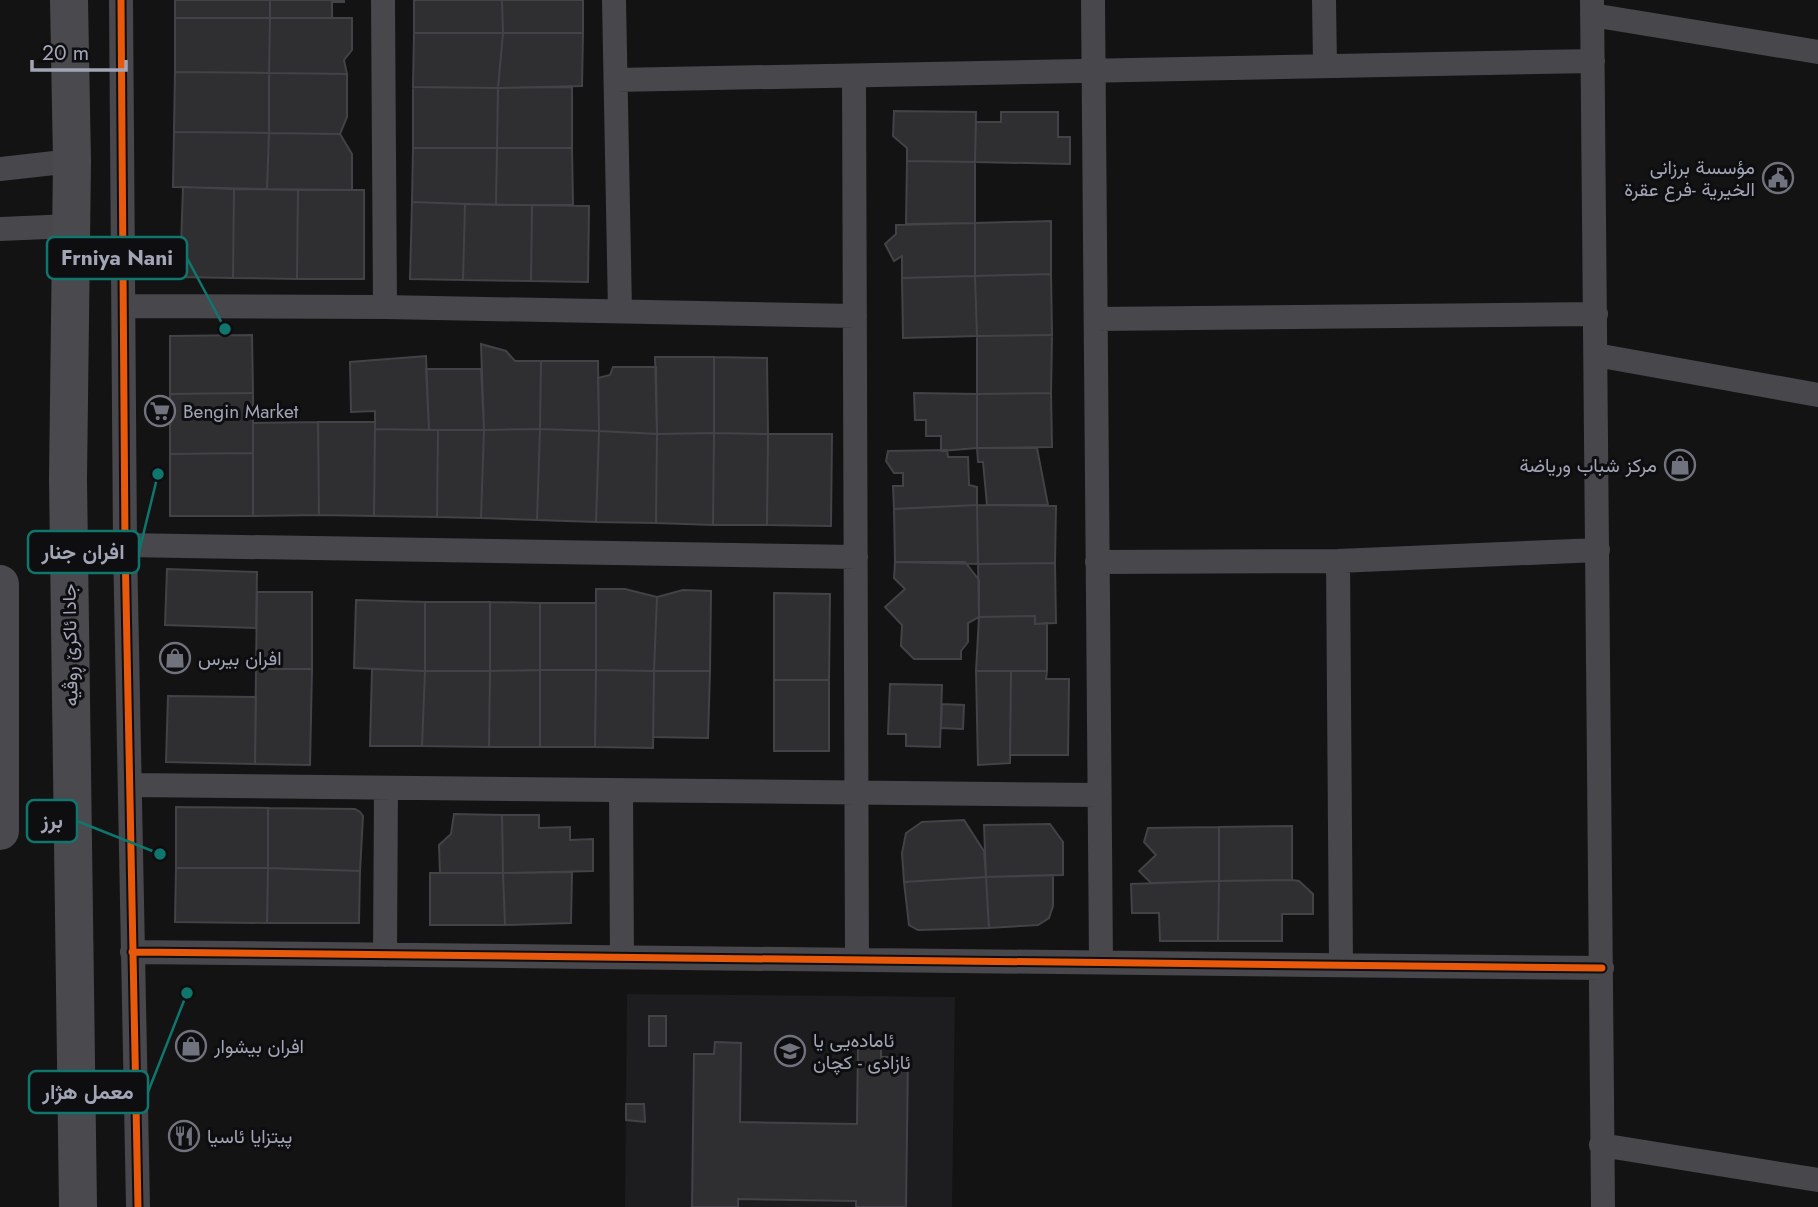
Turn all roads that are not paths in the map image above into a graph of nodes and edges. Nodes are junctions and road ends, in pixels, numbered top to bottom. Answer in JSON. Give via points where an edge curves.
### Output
{"nodes":[{"id":1,"x":69,"y":0,"type":"edge"},
{"id":2,"x":121,"y":0,"type":"edge"},
{"id":3,"x":383,"y":0,"type":"edge"},
{"id":4,"x":614,"y":0,"type":"edge"},
{"id":5,"x":1093,"y":0,"type":"edge"},
{"id":6,"x":1325,"y":0,"type":"edge"},
{"id":7,"x":1592,"y":8,"type":"edge"},
{"id":8,"x":1818,"y":51,"type":"edge"},
{"id":9,"x":1593,"y":61,"type":"junction"},
{"id":10,"x":1325,"y":66,"type":"junction"},
{"id":11,"x":1094,"y":71,"type":"junction"},
{"id":12,"x":854,"y":76,"type":"junction"},
{"id":13,"x":616,"y":80,"type":"junction"},
{"id":14,"x":72,"y":161,"type":"junction"},
{"id":15,"x":0,"y":169,"type":"edge"},
{"id":16,"x":71,"y":226,"type":"junction"},
{"id":17,"x":0,"y":229,"type":"edge"},
{"id":18,"x":124,"y":306,"type":"junction"},
{"id":19,"x":385,"y":307,"type":"junction"},
{"id":20,"x":620,"y":311,"type":"junction"},
{"id":21,"x":1595,"y":314,"type":"junction"},
{"id":22,"x":855,"y":316,"type":"junction"},
{"id":23,"x":1096,"y":319,"type":"junction"},
{"id":24,"x":1596,"y":355,"type":"junction"},
{"id":25,"x":1818,"y":395,"type":"edge"},
{"id":26,"x":125,"y":545,"type":"junction"},
{"id":27,"x":1598,"y":550,"type":"junction"},
{"id":28,"x":856,"y":557,"type":"junction"},
{"id":29,"x":1338,"y":561,"type":"junction"},
{"id":30,"x":1097,"y":562,"type":"junction"},
{"id":31,"x":0,"y":584,"type":"edge"},
{"id":32,"x":1,"y":694,"type":"edge"},
{"id":33,"x":130,"y":785,"type":"junction"},
{"id":34,"x":386,"y":788,"type":"junction"},
{"id":35,"x":621,"y":791,"type":"junction"},
{"id":36,"x":857,"y":794,"type":"junction"},
{"id":37,"x":1099,"y":795,"type":"junction"},
{"id":38,"x":0,"y":831,"type":"edge"},
{"id":39,"x":132,"y":952,"type":"junction"},
{"id":40,"x":385,"y":955,"type":"junction"},
{"id":41,"x":622,"y":957,"type":"junction"},
{"id":42,"x":858,"y":960,"type":"junction"},
{"id":43,"x":1101,"y":962,"type":"junction"},
{"id":44,"x":1341,"y":965,"type":"junction"},
{"id":45,"x":1602,"y":968,"type":"junction"},
{"id":46,"x":1601,"y":1145,"type":"junction"},
{"id":47,"x":1818,"y":1180,"type":"edge"},
{"id":48,"x":78,"y":1207,"type":"edge"},
{"id":49,"x":138,"y":1207,"type":"edge"},
{"id":50,"x":1603,"y":1207,"type":"edge"}],
"edges":[{"from":1,"to":14,"type":"highway","name":"جادا ئاکرێ ڕوڤیە"},
{"from":2,"to":18,"type":"street"},
{"from":3,"to":19,"type":"street"},
{"from":4,"to":13,"type":"street"},
{"from":5,"to":11,"type":"street"},
{"from":6,"to":10,"type":"street"},
{"from":7,"to":8,"type":"street"},
{"from":7,"to":9,"type":"street"},
{"from":9,"to":10,"type":"street"},
{"from":9,"to":21,"type":"street"},
{"from":10,"to":11,"type":"street"},
{"from":11,"to":12,"type":"street"},
{"from":11,"to":23,"type":"street"},
{"from":12,"to":13,"type":"street"},
{"from":12,"to":22,"type":"street"},
{"from":13,"to":20,"type":"street"},
{"from":14,"to":15,"type":"street"},
{"from":14,"to":16,"type":"highway","name":"جادا ئاکرێ ڕوڤیە"},
{"from":16,"to":17,"type":"street"},
{"from":16,"to":48,"type":"highway","name":"جادا ئاکرێ ڕوڤیە","via":[[68,479]]},
{"from":18,"to":19,"type":"street"},
{"from":18,"to":26,"type":"street"},
{"from":19,"to":20,"type":"street"},
{"from":20,"to":22,"type":"street"},
{"from":21,"to":23,"type":"street"},
{"from":21,"to":24,"type":"street"},
{"from":22,"to":28,"type":"street"},
{"from":23,"to":30,"type":"street"},
{"from":24,"to":25,"type":"street"},
{"from":24,"to":27,"type":"street"},
{"from":26,"to":28,"type":"street"},
{"from":26,"to":33,"type":"street"},
{"from":27,"to":29,"type":"street"},
{"from":27,"to":45,"type":"street"},
{"from":28,"to":36,"type":"street"},
{"from":29,"to":30,"type":"street"},
{"from":29,"to":44,"type":"street"},
{"from":30,"to":37,"type":"street"},
{"from":31,"to":32,"type":"highway"},
{"from":32,"to":38,"type":"highway"},
{"from":33,"to":34,"type":"street"},
{"from":33,"to":39,"type":"street"},
{"from":34,"to":35,"type":"street"},
{"from":34,"to":40,"type":"street"},
{"from":35,"to":36,"type":"street"},
{"from":35,"to":41,"type":"street"},
{"from":36,"to":37,"type":"street"},
{"from":36,"to":42,"type":"street"},
{"from":37,"to":43,"type":"street"},
{"from":39,"to":40,"type":"street"},
{"from":39,"to":49,"type":"street"},
{"from":40,"to":41,"type":"street"},
{"from":41,"to":42,"type":"street"},
{"from":42,"to":43,"type":"street"},
{"from":43,"to":44,"type":"street"},
{"from":44,"to":45,"type":"street"},
{"from":45,"to":46,"type":"street"},
{"from":46,"to":47,"type":"street"},
{"from":46,"to":50,"type":"street"}]}
